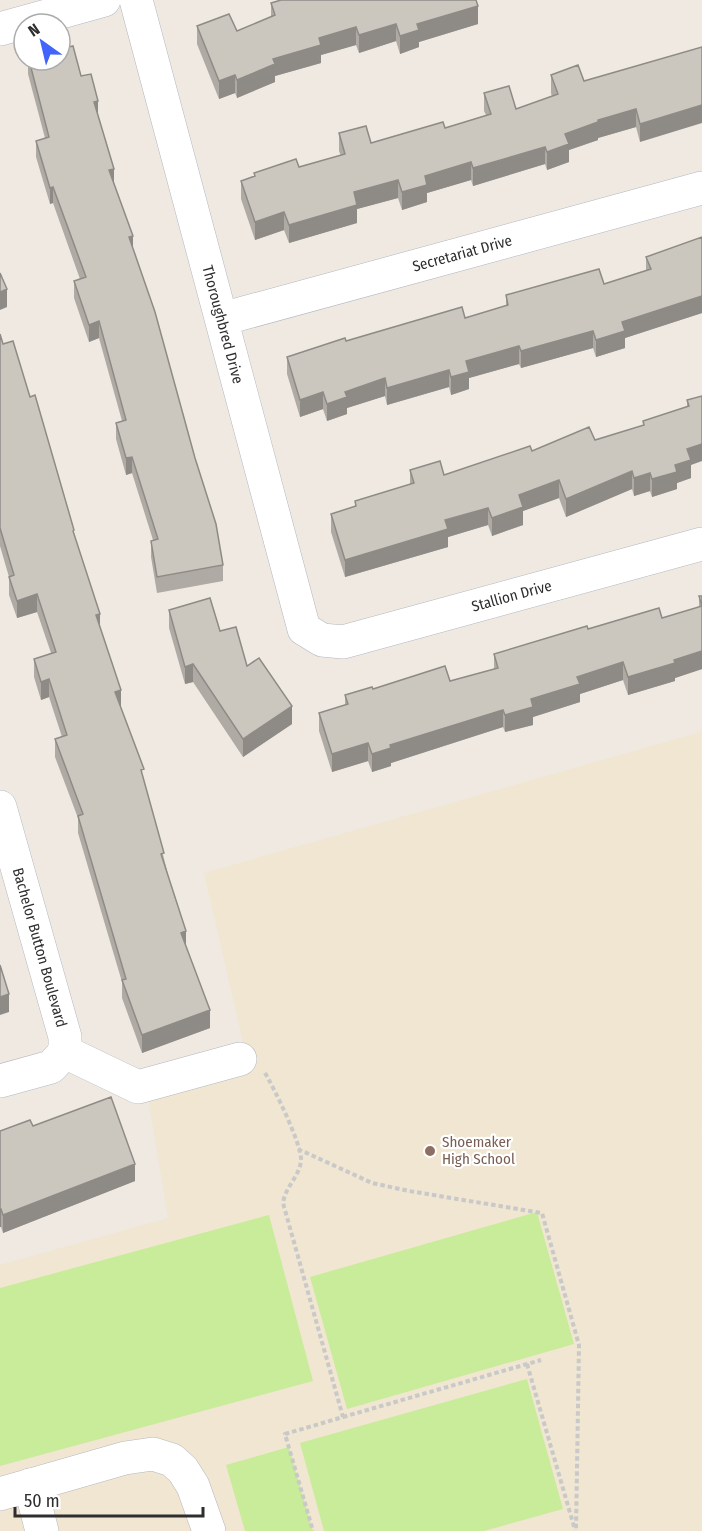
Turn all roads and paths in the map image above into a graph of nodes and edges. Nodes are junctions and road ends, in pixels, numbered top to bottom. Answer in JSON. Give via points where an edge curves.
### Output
{"nodes":[{"id":1,"x":104,"y":0,"type":"edge"},
{"id":2,"x":136,"y":0,"type":"edge"},
{"id":3,"x":0,"y":29,"type":"edge"},
{"id":4,"x":702,"y":188,"type":"edge"},
{"id":5,"x":222,"y":319,"type":"junction"},
{"id":6,"x":702,"y":544,"type":"edge"},
{"id":7,"x":322,"y":640,"type":"joint"},
{"id":8,"x":0,"y":807,"type":"edge"},
{"id":9,"x":6,"y":855,"type":"edge"},
{"id":10,"x":64,"y":1052,"type":"junction"},
{"id":11,"x":240,"y":1059,"type":"joint"},
{"id":12,"x":0,"y":1081,"type":"edge"},
{"id":13,"x":298,"y":1149,"type":"junction"},
{"id":14,"x":541,"y":1360,"type":"dead end"},
{"id":15,"x":527,"y":1364,"type":"junction"},
{"id":16,"x":343,"y":1417,"type":"junction"},
{"id":17,"x":15,"y":1490,"type":"edge"},
{"id":18,"x":42,"y":1531,"type":"edge"},
{"id":19,"x":208,"y":1531,"type":"edge"},
{"id":20,"x":313,"y":1531,"type":"edge"},
{"id":21,"x":576,"y":1531,"type":"edge"}],
"edges":[{"from":1,"to":3,"type":"street"},
{"from":2,"to":5,"type":"street","name":"Thoroughbred Drive"},
{"from":4,"to":5,"type":"street","name":"Secretariat Drive"},
{"from":5,"to":7,"type":"street","name":"Thoroughbred Drive","via":[[304,629]]},
{"from":6,"to":7,"type":"street","name":"Stallion Drive","via":[[343,642]]},
{"from":8,"to":9,"type":"street","name":"Bachelor Button Boulevard"},
{"from":9,"to":10,"type":"street","name":"Bachelor Button Boulevard","via":[[66,1037]]},
{"from":10,"to":11,"type":"street","via":[[138,1087]]},
{"from":10,"to":12,"type":"street","via":[[51,1066]]},
{"from":11,"to":13,"type":"path","via":[[257,1061],[283,1109]]},
{"from":13,"to":16,"type":"path","via":[[299,1170],[284,1203]]},
{"from":13,"to":21,"type":"path","via":[[372,1183],[542,1213],[579,1346]]},
{"from":14,"to":15,"type":"path"},
{"from":15,"to":16,"type":"path"},
{"from":15,"to":21,"type":"path"},
{"from":16,"to":20,"type":"path","via":[[285,1434]]},
{"from":17,"to":18,"type":"street"},
{"from":17,"to":19,"type":"street","via":[[125,1458],[153,1454],[172,1460],[183,1470],[193,1486]]}]}
